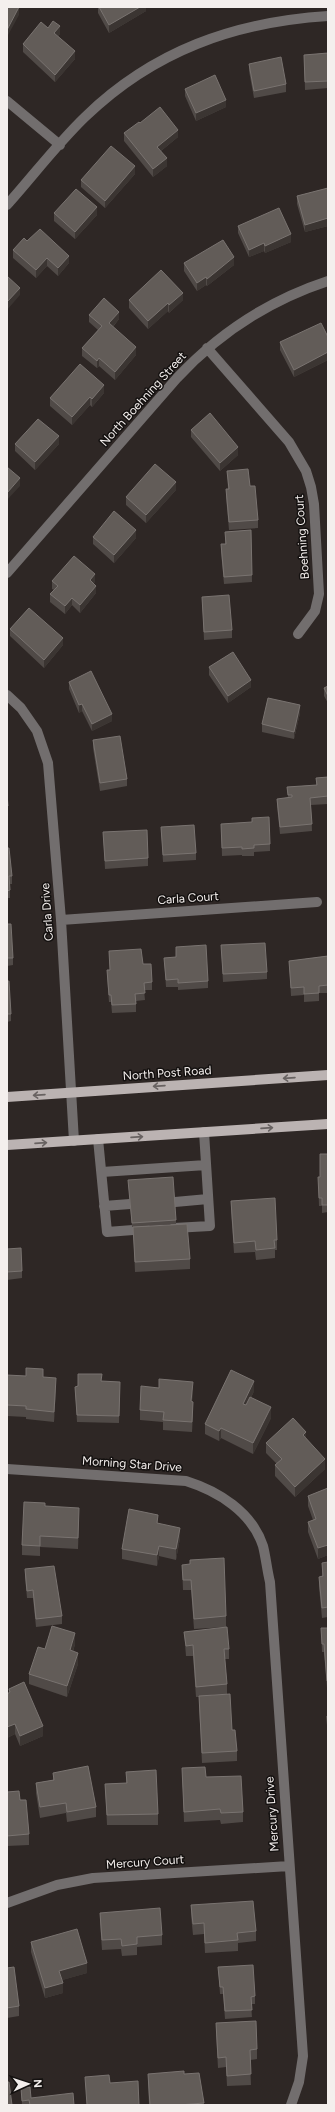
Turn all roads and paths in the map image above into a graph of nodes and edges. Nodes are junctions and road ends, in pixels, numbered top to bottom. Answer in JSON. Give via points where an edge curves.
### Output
{"nodes":[{"id":1,"x":328,"y":16,"type":"edge"},
{"id":2,"x":7,"y":101,"type":"edge"},
{"id":3,"x":60,"y":145,"type":"junction"},
{"id":4,"x":7,"y":206,"type":"edge"},
{"id":5,"x":328,"y":281,"type":"edge"},
{"id":6,"x":207,"y":348,"type":"junction"},
{"id":7,"x":7,"y":572,"type":"edge"},
{"id":8,"x":298,"y":634,"type":"dead end"},
{"id":9,"x":7,"y":695,"type":"edge"},
{"id":10,"x":317,"y":902,"type":"dead end"},
{"id":11,"x":61,"y":920,"type":"junction"},
{"id":12,"x":328,"y":1075,"type":"edge"},
{"id":13,"x":71,"y":1092,"type":"junction"},
{"id":14,"x":7,"y":1097,"type":"edge"},
{"id":15,"x":328,"y":1124,"type":"edge"},
{"id":16,"x":204,"y":1132,"type":"junction"},
{"id":17,"x":98,"y":1139,"type":"junction"},
{"id":18,"x":74,"y":1141,"type":"junction"},
{"id":19,"x":7,"y":1145,"type":"edge"},
{"id":20,"x":206,"y":1165,"type":"junction"},
{"id":21,"x":102,"y":1172,"type":"junction"},
{"id":22,"x":208,"y":1199,"type":"junction"},
{"id":23,"x":175,"y":1202,"type":"edge"},
{"id":24,"x":130,"y":1204,"type":"edge"},
{"id":25,"x":104,"y":1206,"type":"junction"},
{"id":26,"x":7,"y":1469,"type":"edge"},
{"id":27,"x":258,"y":1536,"type":"joint"},
{"id":28,"x":289,"y":1866,"type":"junction"},
{"id":29,"x":7,"y":1903,"type":"edge"},
{"id":30,"x":291,"y":2105,"type":"edge"}],
"edges":[{"from":1,"to":3,"type":"street","via":[[260,24],[225,33],[181,50],[127,82],[84,118]]},
{"from":2,"to":3,"type":"street"},
{"from":3,"to":4,"type":"street"},
{"from":5,"to":6,"type":"street","name":"North Boehning Street","via":[[258,312]]},
{"from":6,"to":7,"type":"street","name":"North Boehning Street","via":[[177,378]]},
{"from":6,"to":8,"type":"street","name":"Boehning Court","via":[[289,442],[312,487],[319,594],[315,611]]},
{"from":9,"to":11,"type":"street","name":"Carla Drive","via":[[21,708],[37,731],[48,763]]},
{"from":10,"to":11,"type":"street","name":"Carla Court"},
{"from":11,"to":13,"type":"street","name":"Carla Drive"},
{"from":12,"to":13,"type":"main road","name":"North Post Road","one_way":true},
{"from":13,"to":14,"type":"main road","name":"North Post Road","one_way":true},
{"from":13,"to":18,"type":"street","name":"Carla Drive"},
{"from":16,"to":15,"type":"main road","one_way":true},
{"from":17,"to":16,"type":"main road","one_way":true},
{"from":16,"to":20,"type":"street"},
{"from":17,"to":18,"type":"main road"},
{"from":17,"to":21,"type":"street"},
{"from":19,"to":18,"type":"main road","one_way":true},
{"from":20,"to":21,"type":"street"},
{"from":20,"to":22,"type":"street"},
{"from":21,"to":25,"type":"street"},
{"from":22,"to":23,"type":"street"},
{"from":22,"to":25,"type":"street","via":[[210,1226],[107,1232]]},
{"from":24,"to":25,"type":"street"},
{"from":26,"to":27,"type":"street","name":"Morning Star Drive","via":[[186,1481],[210,1490],[234,1506],[248,1520]]},
{"from":27,"to":28,"type":"street","name":"Mercury Drive","via":[[270,1582]]},
{"from":28,"to":29,"type":"street","name":"Mercury Court","via":[[94,1878],[57,1886]]},
{"from":28,"to":30,"type":"street","name":"Mercury Drive","via":[[303,2056],[297,2091]]}]}
